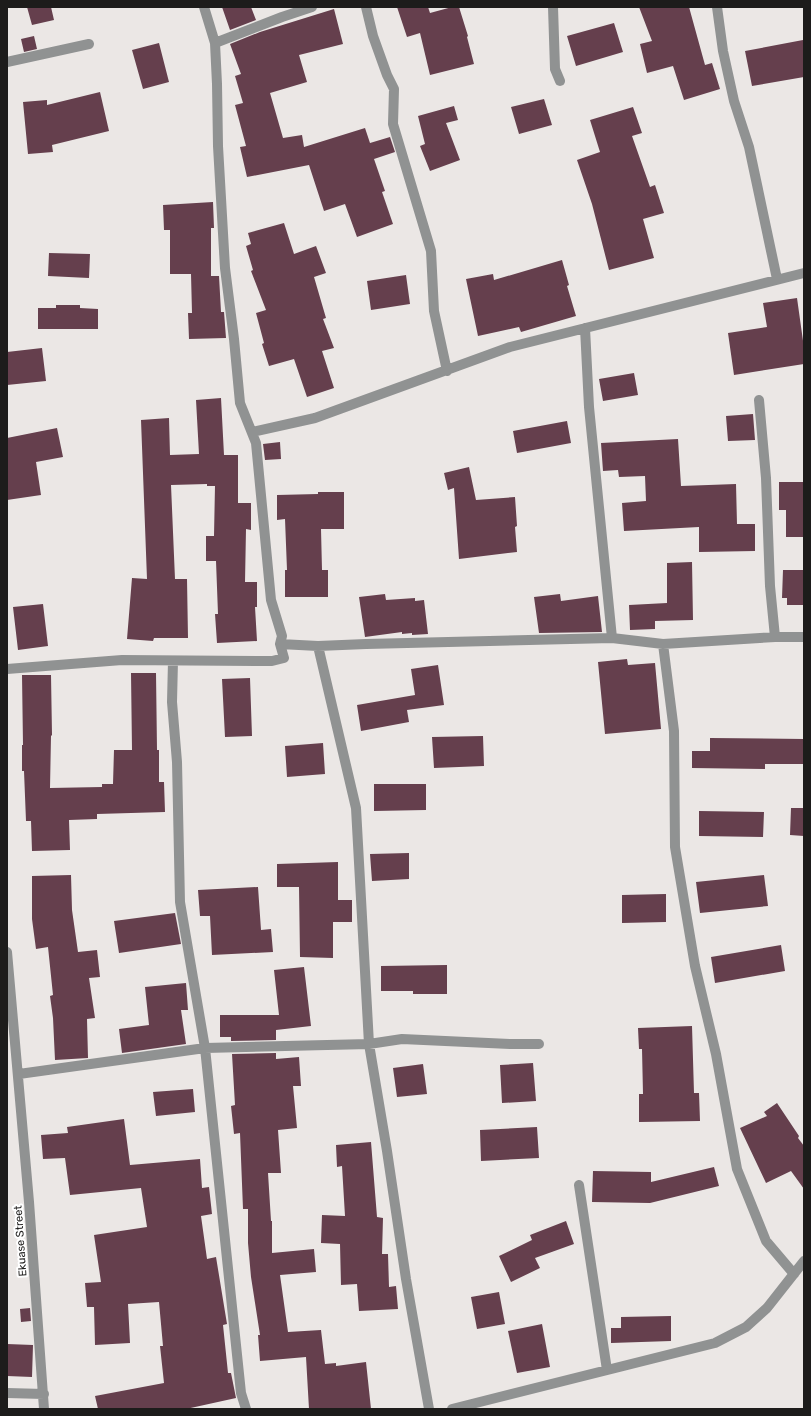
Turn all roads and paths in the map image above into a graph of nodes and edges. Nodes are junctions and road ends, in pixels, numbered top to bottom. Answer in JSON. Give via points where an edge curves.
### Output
{"nodes":[{"id":1,"x":204,"y":7,"type":"edge"},
{"id":2,"x":312,"y":7,"type":"edge"},
{"id":3,"x":366,"y":7,"type":"edge"},
{"id":4,"x":553,"y":7,"type":"edge"},
{"id":5,"x":717,"y":7,"type":"edge"},
{"id":6,"x":215,"y":43,"type":"junction"},
{"id":7,"x":89,"y":44,"type":"dead end"},
{"id":8,"x":7,"y":62,"type":"edge"},
{"id":9,"x":560,"y":81,"type":"dead end"},
{"id":10,"x":804,"y":273,"type":"edge"},
{"id":11,"x":777,"y":279,"type":"junction"},
{"id":12,"x":585,"y":328,"type":"junction"},
{"id":13,"x":447,"y":371,"type":"junction"},
{"id":14,"x":759,"y":400,"type":"dead end"},
{"id":15,"x":252,"y":432,"type":"junction"},
{"id":16,"x":775,"y":637,"type":"junction"},
{"id":17,"x":804,"y":637,"type":"edge"},
{"id":18,"x":612,"y":638,"type":"junction"},
{"id":19,"x":280,"y":644,"type":"junction"},
{"id":20,"x":663,"y":644,"type":"junction"},
{"id":21,"x":318,"y":646,"type":"junction"},
{"id":22,"x":173,"y":661,"type":"junction"},
{"id":23,"x":7,"y":669,"type":"edge"},
{"id":24,"x":7,"y":952,"type":"edge"},
{"id":25,"x":369,"y":1044,"type":"junction"},
{"id":26,"x":540,"y":1044,"type":"dead end"},
{"id":27,"x":205,"y":1048,"type":"junction"},
{"id":28,"x":19,"y":1074,"type":"junction"},
{"id":29,"x":579,"y":1186,"type":"dead end"},
{"id":30,"x":804,"y":1261,"type":"edge"},
{"id":31,"x":794,"y":1274,"type":"junction"},
{"id":32,"x":607,"y":1370,"type":"junction"},
{"id":33,"x":7,"y":1393,"type":"edge"},
{"id":34,"x":44,"y":1394,"type":"junction"},
{"id":35,"x":44,"y":1409,"type":"edge"},
{"id":36,"x":246,"y":1409,"type":"edge"},
{"id":37,"x":429,"y":1409,"type":"edge"},
{"id":38,"x":452,"y":1409,"type":"edge"}],
"edges":[{"from":1,"to":6,"type":"street"},
{"from":2,"to":6,"type":"street"},
{"from":3,"to":13,"type":"street","via":[[373,36],[394,89],[394,124],[431,251],[434,312]]},
{"from":4,"to":9,"type":"street","via":[[555,69]]},
{"from":5,"to":11,"type":"street","via":[[734,101],[749,147]]},
{"from":6,"to":15,"type":"street","via":[[225,268],[240,403]]},
{"from":7,"to":8,"type":"street"},
{"from":10,"to":11,"type":"street"},
{"from":11,"to":12,"type":"street"},
{"from":12,"to":13,"type":"street","via":[[510,347]]},
{"from":12,"to":18,"type":"street","via":[[589,408]]},
{"from":13,"to":15,"type":"street","via":[[315,418]]},
{"from":14,"to":16,"type":"street"},
{"from":15,"to":19,"type":"street","via":[[256,443],[271,600],[282,636]]},
{"from":16,"to":17,"type":"street"},
{"from":16,"to":20,"type":"street"},
{"from":18,"to":20,"type":"street"},
{"from":18,"to":21,"type":"street"},
{"from":19,"to":21,"type":"street"},
{"from":19,"to":22,"type":"street","via":[[284,658],[272,661]]},
{"from":20,"to":31,"type":"street","via":[[674,731],[675,847],[695,966],[716,1054],[737,1169],[766,1241]]},
{"from":21,"to":25,"type":"street","via":[[356,808]]},
{"from":22,"to":23,"type":"street","via":[[122,660]]},
{"from":22,"to":27,"type":"street","via":[[172,702],[177,762],[180,902]]},
{"from":24,"to":28,"type":"street","name":"Ekuase Street"},
{"from":25,"to":26,"type":"street","via":[[402,1039]]},
{"from":25,"to":27,"type":"street"},
{"from":25,"to":37,"type":"street"},
{"from":27,"to":28,"type":"street"},
{"from":27,"to":36,"type":"street","via":[[241,1393]]},
{"from":28,"to":34,"type":"street","name":"Ekuase Street"},
{"from":29,"to":32,"type":"street"},
{"from":30,"to":31,"type":"street"},
{"from":31,"to":32,"type":"street","via":[[767,1308],[746,1327],[715,1343]]},
{"from":32,"to":38,"type":"street"},
{"from":33,"to":34,"type":"street"},
{"from":34,"to":35,"type":"street","name":"Ekuase Street"}]}
